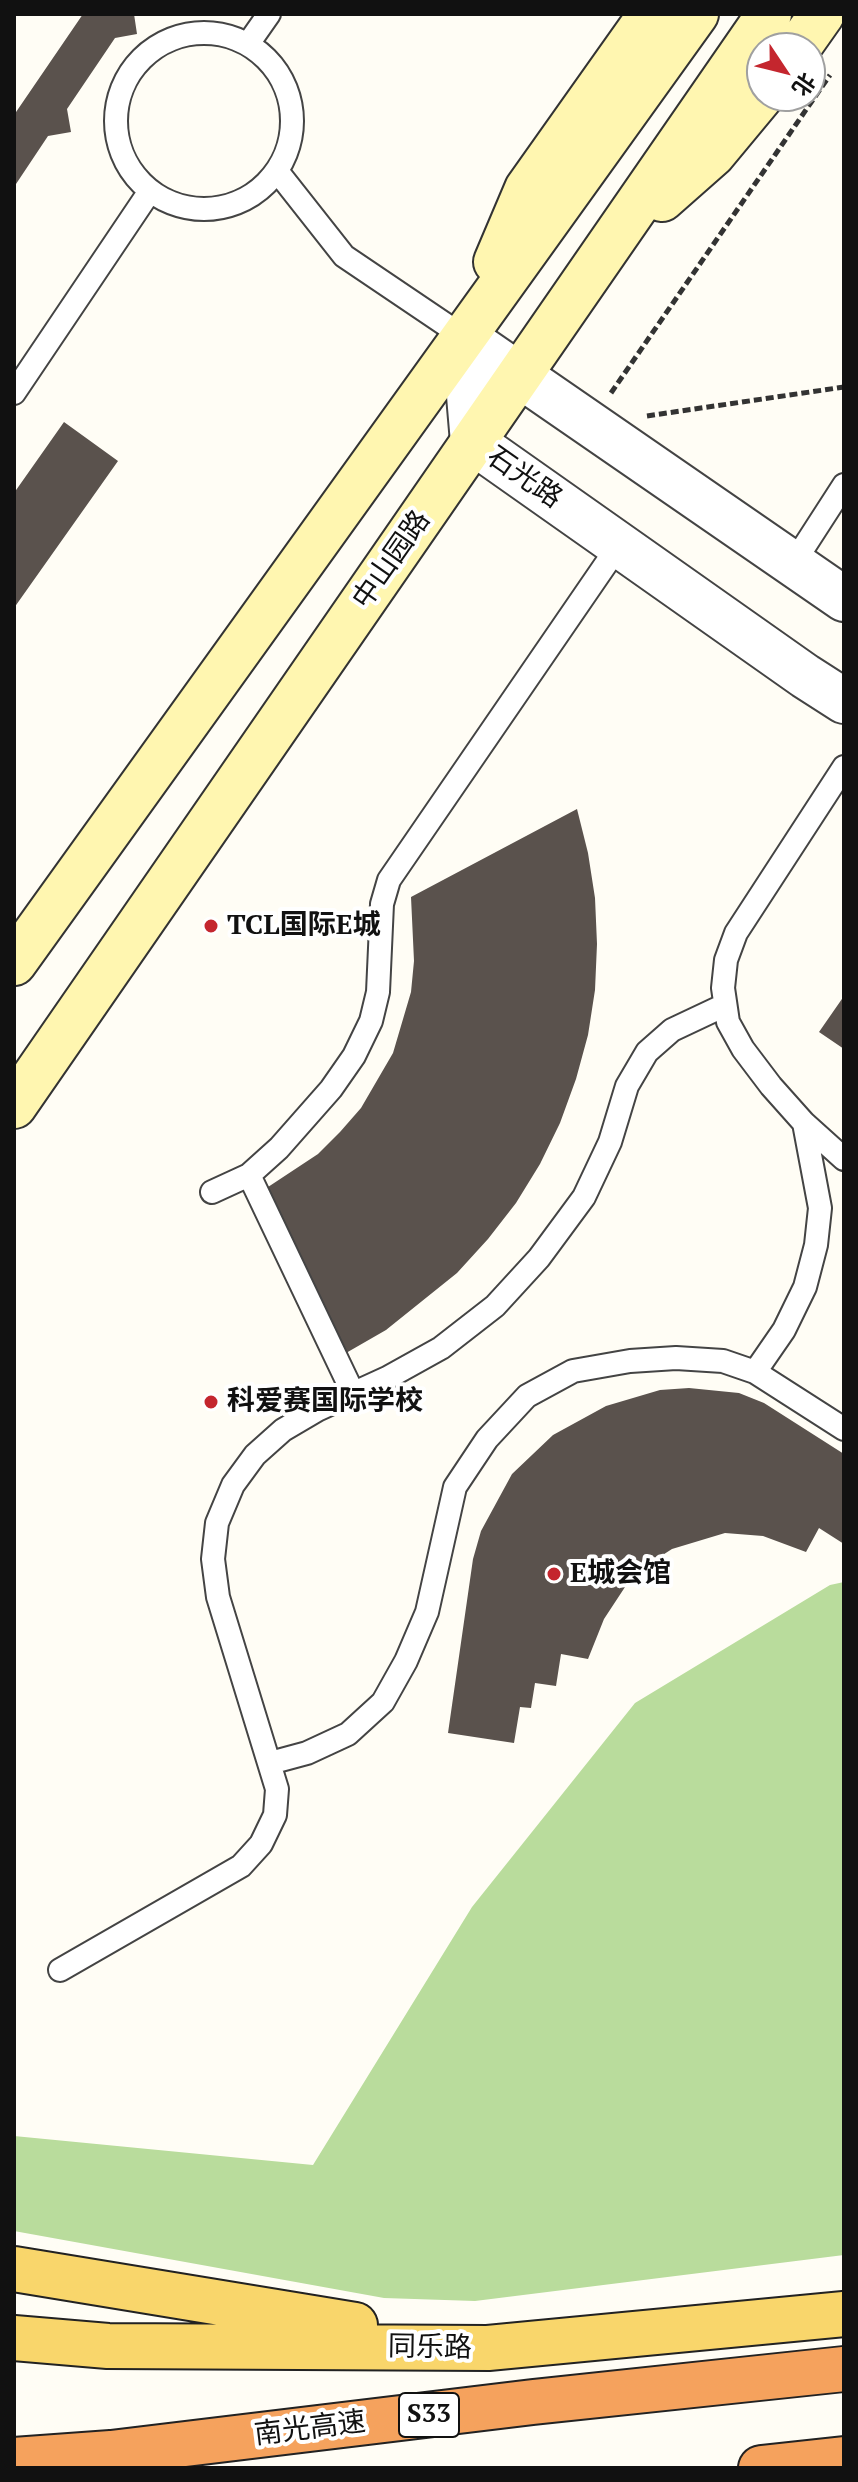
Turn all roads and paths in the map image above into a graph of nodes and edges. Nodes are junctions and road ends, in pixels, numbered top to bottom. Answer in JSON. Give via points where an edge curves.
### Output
{"nodes":[{"id":1,"x":269,"y":14,"type":"edge"},
{"id":2,"x":651,"y":14,"type":"edge"},
{"id":3,"x":696,"y":14,"type":"edge"},
{"id":4,"x":763,"y":24,"type":"edge"},
{"id":5,"x":248,"y":44,"type":"junction"},
{"id":6,"x":748,"y":112,"type":"edge"},
{"id":7,"x":783,"y":112,"type":"edge"},
{"id":8,"x":277,"y":171,"type":"junction"},
{"id":9,"x":150,"y":191,"type":"junction"},
{"id":10,"x":607,"y":249,"type":"junction"},
{"id":11,"x":464,"y":337,"type":"junction"},
{"id":12,"x":519,"y":375,"type":"junction"},
{"id":13,"x":844,"y":387,"type":"edge"},
{"id":14,"x":14,"y":393,"type":"edge"},
{"id":15,"x":590,"y":424,"type":"junction"},
{"id":16,"x":473,"y":442,"type":"junction"},
{"id":17,"x":844,"y":485,"type":"edge"},
{"id":18,"x":619,"y":545,"type":"junction"},
{"id":19,"x":793,"y":564,"type":"junction"},
{"id":20,"x":844,"y":599,"type":"edge"},
{"id":21,"x":844,"y":701,"type":"edge"},
{"id":22,"x":844,"y":767,"type":"edge"},
{"id":23,"x":14,"y":963,"type":"edge"},
{"id":24,"x":725,"y":1005,"type":"junction"},
{"id":25,"x":14,"y":1106,"type":"edge"},
{"id":26,"x":804,"y":1123,"type":"junction"},
{"id":27,"x":844,"y":1159,"type":"edge"},
{"id":28,"x":249,"y":1175,"type":"junction"},
{"id":29,"x":212,"y":1192,"type":"dead end"},
{"id":30,"x":755,"y":1372,"type":"junction"},
{"id":31,"x":353,"y":1393,"type":"junction"},
{"id":32,"x":844,"y":1429,"type":"edge"},
{"id":33,"x":270,"y":1763,"type":"junction"},
{"id":34,"x":60,"y":1970,"type":"dead end"},
{"id":35,"x":14,"y":2269,"type":"edge"},
{"id":36,"x":844,"y":2314,"type":"edge"},
{"id":37,"x":14,"y":2338,"type":"edge"},
{"id":38,"x":488,"y":2348,"type":"junction"},
{"id":39,"x":844,"y":2369,"type":"edge"},
{"id":40,"x":844,"y":2459,"type":"edge"},
{"id":41,"x":14,"y":2460,"type":"edge"},
{"id":42,"x":761,"y":2468,"type":"edge"}],
"edges":[{"from":1,"to":5,"type":"lane"},
{"from":2,"to":11,"type":"main road","via":[[527,189]]},
{"from":3,"to":11,"type":"main road"},
{"from":4,"to":10,"type":"main road","name":"中山园路"},
{"from":5,"to":8,"type":"lane","via":[[270,61],[286,86],[293,114],[289,144]]},
{"from":5,"to":9,"type":"lane","via":[[221,33],[191,33],[164,42],[141,59],[124,83],[116,112],[118,140],[129,167]]},
{"from":6,"to":10,"type":"main road","via":[[713,154]]},
{"from":7,"to":15,"type":"path"},
{"from":8,"to":9,"type":"lane","via":[[257,192],[231,205],[202,209],[173,204]]},
{"from":8,"to":11,"type":"lane","via":[[344,256]]},
{"from":9,"to":14,"type":"lane"},
{"from":10,"to":12,"type":"main road","name":"中山园路"},
{"from":11,"to":12,"type":"street"},
{"from":11,"to":16,"type":"street","name":"石光路"},
{"from":11,"to":23,"type":"main road"},
{"from":12,"to":15,"type":"street"},
{"from":12,"to":16,"type":"main road","name":"中山园路"},
{"from":13,"to":15,"type":"path"},
{"from":15,"to":19,"type":"street"},
{"from":16,"to":18,"type":"street","name":"石光路"},
{"from":16,"to":25,"type":"main road","name":"中山园路"},
{"from":17,"to":19,"type":"lane"},
{"from":18,"to":21,"type":"street","name":"石光路"},
{"from":18,"to":28,"type":"lane","via":[[389,880],[382,904],[378,992],[354,1056],[279,1148]]},
{"from":19,"to":20,"type":"street"},
{"from":22,"to":24,"type":"lane","via":[[736,933],[726,960]]},
{"from":24,"to":26,"type":"lane","via":[[743,1049]]},
{"from":24,"to":31,"type":"lane","via":[[672,1030],[647,1052],[627,1086],[610,1142],[584,1197],[495,1306],[441,1348]]},
{"from":26,"to":27,"type":"lane"},
{"from":26,"to":30,"type":"lane","via":[[820,1208],[816,1245],[805,1287]]},
{"from":28,"to":29,"type":"lane"},
{"from":28,"to":31,"type":"lane"},
{"from":30,"to":32,"type":"lane"},
{"from":30,"to":33,"type":"lane","via":[[723,1361],[630,1361],[573,1371],[527,1396],[487,1439],[455,1487],[427,1612],[383,1702],[348,1734]]},
{"from":31,"to":33,"type":"lane","via":[[283,1430],[255,1455],[233,1485],[217,1523],[213,1559],[218,1597]]},
{"from":33,"to":34,"type":"lane","via":[[277,1789],[275,1815],[261,1844],[241,1866]]},
{"from":35,"to":38,"type":"main road"},
{"from":36,"to":38,"type":"main road","name":"同乐路"},
{"from":37,"to":38,"type":"main road","name":"同乐路","via":[[108,2346]]},
{"from":39,"to":41,"type":"highway","name":"南光高速","number":"S33"},
{"from":40,"to":42,"type":"highway"}]}
